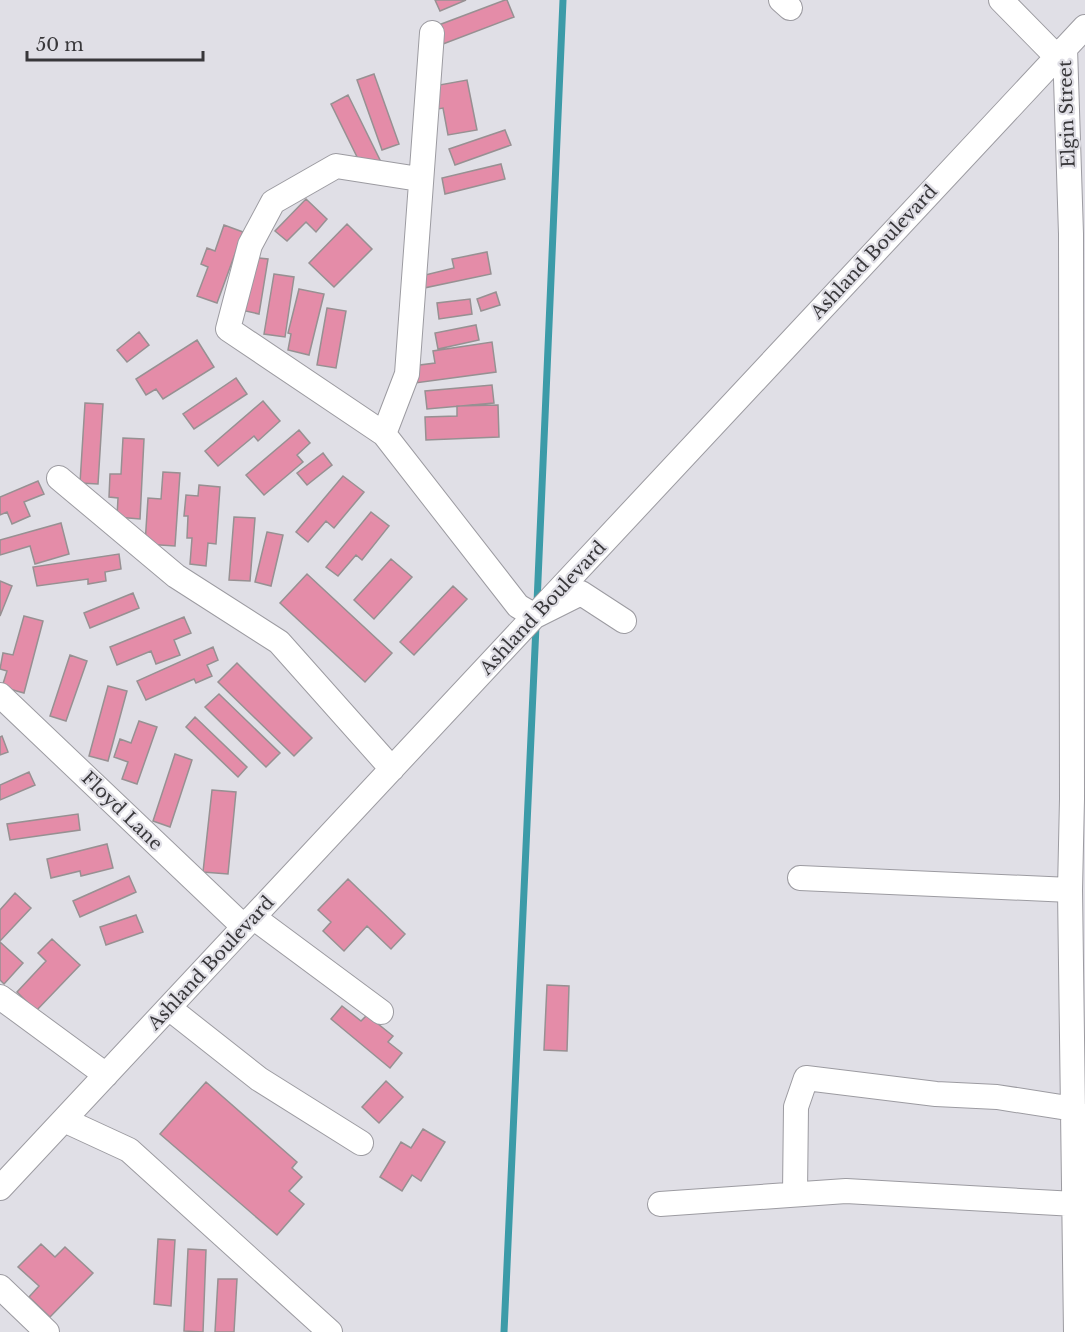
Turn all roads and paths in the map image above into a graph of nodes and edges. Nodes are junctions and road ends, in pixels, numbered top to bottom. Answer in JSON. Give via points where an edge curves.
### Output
{"nodes":[{"id":1,"x":1001,"y":0,"type":"edge"},
{"id":2,"x":1085,"y":27,"type":"edge"},
{"id":3,"x":432,"y":33,"type":"dead end"},
{"id":4,"x":1061,"y":52,"type":"junction"},
{"id":5,"x":419,"y":180,"type":"junction"},
{"id":6,"x":384,"y":434,"type":"junction"},
{"id":7,"x":59,"y":478,"type":"dead end"},
{"id":8,"x":535,"y":616,"type":"junction"},
{"id":9,"x":624,"y":621,"type":"dead end"},
{"id":10,"x":0,"y":695,"type":"edge"},
{"id":11,"x":392,"y":770,"type":"junction"},
{"id":12,"x":800,"y":878,"type":"dead end"},
{"id":13,"x":1075,"y":901,"type":"edge"},
{"id":14,"x":249,"y":922,"type":"junction"},
{"id":15,"x":1078,"y":985,"type":"edge"},
{"id":16,"x":0,"y":997,"type":"edge"},
{"id":17,"x":169,"y":1008,"type":"junction"},
{"id":18,"x":381,"y":1012,"type":"dead end"},
{"id":19,"x":106,"y":1075,"type":"junction"},
{"id":20,"x":1074,"y":1109,"type":"junction"},
{"id":21,"x":64,"y":1120,"type":"junction"},
{"id":22,"x":361,"y":1143,"type":"dead end"},
{"id":23,"x":0,"y":1188,"type":"edge"},
{"id":24,"x":795,"y":1193,"type":"junction"},
{"id":25,"x":1075,"y":1203,"type":"junction"},
{"id":26,"x":660,"y":1204,"type":"dead end"},
{"id":27,"x":0,"y":1287,"type":"edge"},
{"id":28,"x":1080,"y":1308,"type":"edge"},
{"id":29,"x":47,"y":1332,"type":"edge"},
{"id":30,"x":330,"y":1332,"type":"edge"},
{"id":31,"x":1076,"y":1332,"type":"edge"}],
"edges":[{"from":1,"to":4,"type":"street"},
{"from":2,"to":4,"type":"street","name":"Ashland Boulevard"},
{"from":3,"to":5,"type":"street"},
{"from":4,"to":8,"type":"street","name":"Ashland Boulevard"},
{"from":4,"to":13,"type":"street","name":"Elgin Street","via":[[1071,234]]},
{"from":5,"to":6,"type":"street","via":[[407,374]]},
{"from":5,"to":6,"type":"street","via":[[336,166],[273,202],[250,245],[228,328]]},
{"from":6,"to":8,"type":"street","via":[[518,606]]},
{"from":7,"to":11,"type":"street","via":[[176,576],[279,642]]},
{"from":8,"to":9,"type":"street","via":[[581,593]]},
{"from":8,"to":11,"type":"street","name":"Ashland Boulevard"},
{"from":10,"to":14,"type":"street","name":"Floyd Lane"},
{"from":11,"to":14,"type":"street","name":"Ashland Boulevard"},
{"from":12,"to":13,"type":"street"},
{"from":13,"to":15,"type":"street","name":"Elgin Street"},
{"from":14,"to":17,"type":"street","name":"Ashland Boulevard"},
{"from":14,"to":18,"type":"street","name":"Floyd Lane"},
{"from":15,"to":20,"type":"street","name":"Elgin Street"},
{"from":16,"to":19,"type":"street"},
{"from":17,"to":19,"type":"street","name":"Ashland Boulevard"},
{"from":17,"to":22,"type":"street","via":[[259,1079]]},
{"from":19,"to":21,"type":"street","name":"Ashland Boulevard"},
{"from":20,"to":24,"type":"street","via":[[997,1097],[936,1094],[806,1078],[796,1107]]},
{"from":20,"to":25,"type":"street","name":"Elgin Street"},
{"from":21,"to":23,"type":"street","name":"Ashland Boulevard"},
{"from":21,"to":30,"type":"street","via":[[129,1150]]},
{"from":24,"to":25,"type":"street","via":[[846,1191]]},
{"from":24,"to":26,"type":"street"},
{"from":25,"to":28,"type":"street","name":"Elgin Street"},
{"from":27,"to":29,"type":"street"},
{"from":28,"to":31,"type":"street","name":"Elgin Street"}]}
